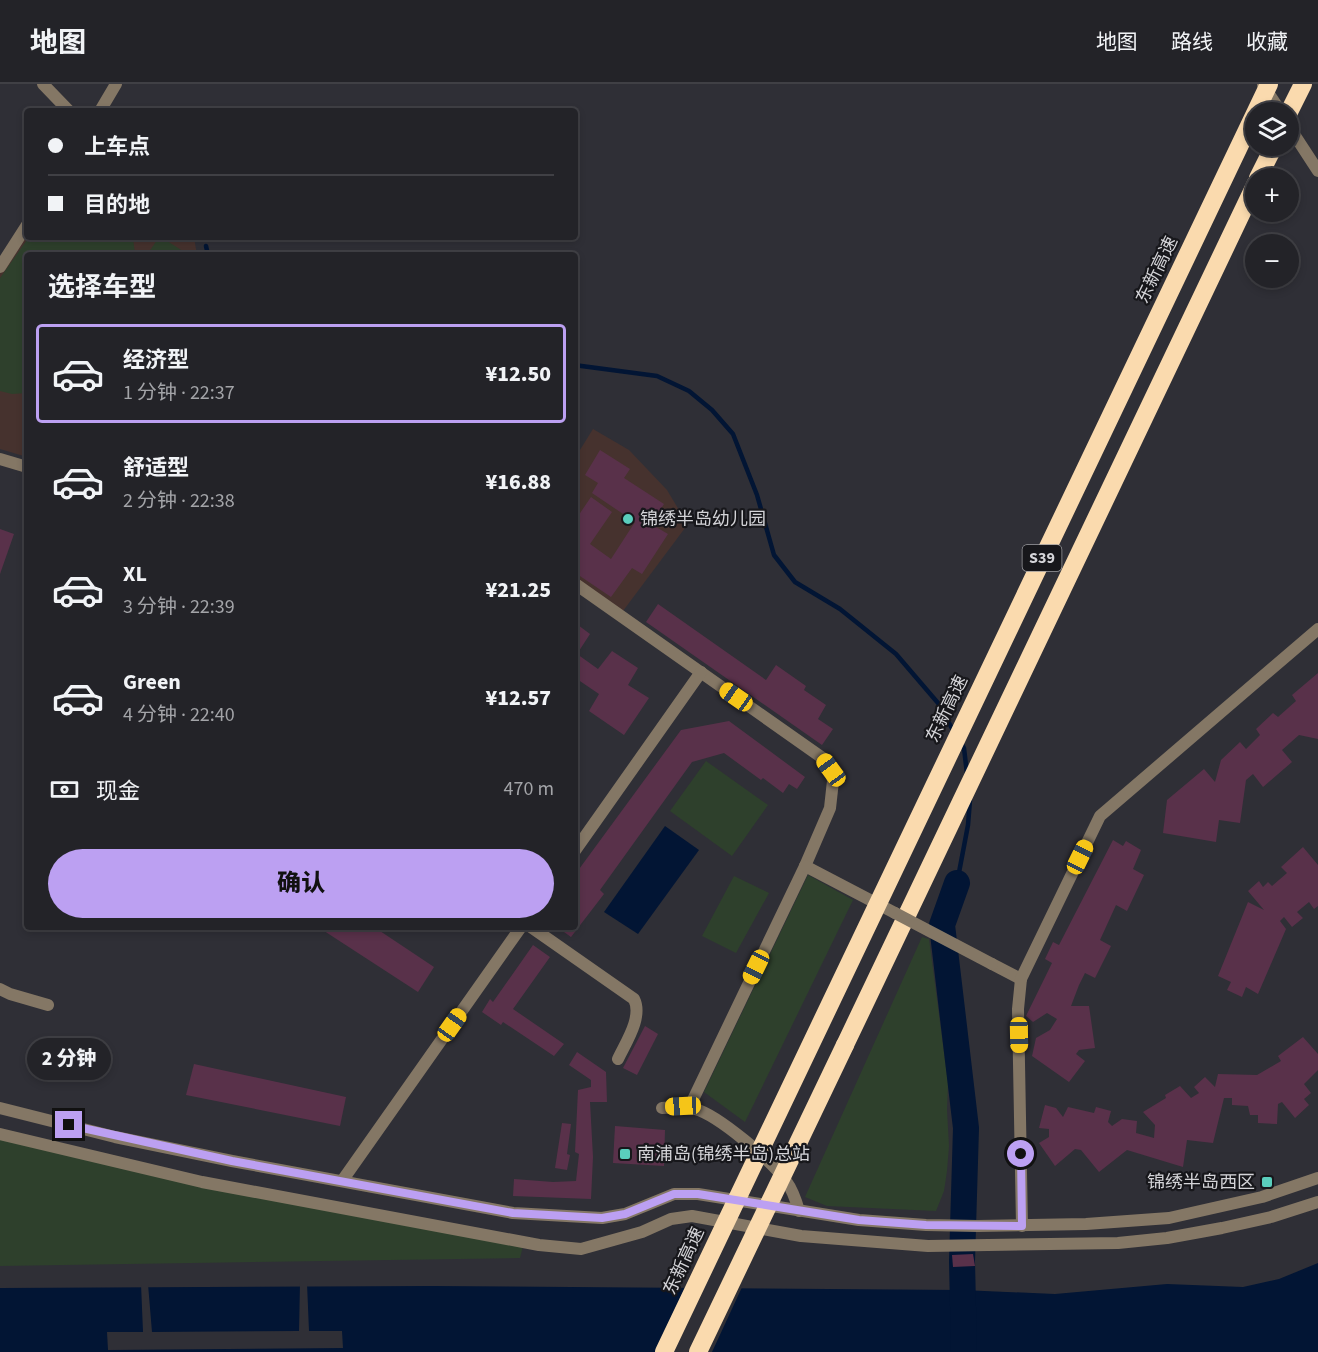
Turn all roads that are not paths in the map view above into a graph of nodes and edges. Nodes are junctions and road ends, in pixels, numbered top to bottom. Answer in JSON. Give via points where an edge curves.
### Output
{"nodes":[{"id":1,"x":43,"y":84,"type":"edge"},
{"id":2,"x":116,"y":84,"type":"edge"},
{"id":3,"x":1263,"y":84,"type":"edge"},
{"id":4,"x":1269,"y":84,"type":"edge"},
{"id":5,"x":1303,"y":84,"type":"edge"},
{"id":6,"x":1275,"y":102,"type":"edge"},
{"id":7,"x":1294,"y":102,"type":"edge"},
{"id":8,"x":66,"y":108,"type":"edge"},
{"id":9,"x":102,"y":108,"type":"edge"},
{"id":10,"x":1299,"y":142,"type":"edge"},
{"id":11,"x":1318,"y":171,"type":"edge"},
{"id":12,"x":1245,"y":206,"type":"edge"},
{"id":13,"x":24,"y":230,"type":"edge"},
{"id":14,"x":0,"y":267,"type":"edge"},
{"id":15,"x":0,"y":459,"type":"edge"},
{"id":16,"x":24,"y":466,"type":"edge"},
{"id":17,"x":578,"y":586,"type":"edge"},
{"id":18,"x":1318,"y":629,"type":"edge"},
{"id":19,"x":701,"y":672,"type":"junction"},
{"id":20,"x":578,"y":846,"type":"edge"},
{"id":21,"x":805,"y":866,"type":"junction"},
{"id":22,"x":519,"y":930,"type":"edge"},
{"id":23,"x":535,"y":930,"type":"edge"},
{"id":24,"x":1022,"y":979,"type":"junction"},
{"id":25,"x":0,"y":989,"type":"edge"},
{"id":26,"x":48,"y":1005,"type":"dead end"},
{"id":27,"x":618,"y":1059,"type":"dead end"},
{"id":28,"x":0,"y":1108,"type":"edge"},
{"id":29,"x":662,"y":1108,"type":"dead end"},
{"id":30,"x":689,"y":1108,"type":"junction"},
{"id":31,"x":0,"y":1134,"type":"edge"},
{"id":32,"x":1318,"y":1178,"type":"edge"},
{"id":33,"x":342,"y":1181,"type":"junction"},
{"id":34,"x":1318,"y":1202,"type":"edge"},
{"id":35,"x":799,"y":1210,"type":"junction"},
{"id":36,"x":1022,"y":1226,"type":"junction"},
{"id":37,"x":664,"y":1352,"type":"edge"},
{"id":38,"x":698,"y":1352,"type":"edge"}],
"edges":[{"from":1,"to":8,"type":"street"},
{"from":2,"to":9,"type":"street"},
{"from":3,"to":6,"type":"street"},
{"from":4,"to":37,"type":"highway","name":"东新高速","number":"S39","bridge":true},
{"from":5,"to":7,"type":"highway"},
{"from":10,"to":11,"type":"street"},
{"from":12,"to":38,"type":"highway","number":"S39","bridge":true},
{"from":13,"to":14,"type":"street"},
{"from":15,"to":16,"type":"street"},
{"from":17,"to":19,"type":"street"},
{"from":18,"to":24,"type":"street","via":[[1100,816]]},
{"from":19,"to":20,"type":"street"},
{"from":19,"to":21,"type":"street","via":[[824,759],[831,770],[830,808]]},
{"from":21,"to":24,"type":"street","bridge":true},
{"from":21,"to":30,"type":"street"},
{"from":22,"to":33,"type":"street"},
{"from":23,"to":27,"type":"street","via":[[634,999],[637,1005],[633,1028]]},
{"from":24,"to":36,"type":"street","via":[[1018,1009]]},
{"from":25,"to":26,"type":"street"},
{"from":28,"to":33,"type":"street","via":[[115,1137]]},
{"from":29,"to":30,"type":"street"},
{"from":30,"to":35,"type":"street","via":[[721,1122],[772,1166],[786,1181]]},
{"from":31,"to":34,"type":"street","via":[[202,1182],[539,1245],[581,1249],[671,1219],[692,1216],[801,1236],[928,1246],[1118,1243],[1167,1238],[1271,1217]]},
{"from":32,"to":36,"type":"street","via":[[1262,1197],[1169,1218]]},
{"from":33,"to":35,"type":"street","via":[[513,1213],[602,1218],[625,1214],[674,1194],[698,1194]]},
{"from":35,"to":36,"type":"street","via":[[926,1225]]}]}
